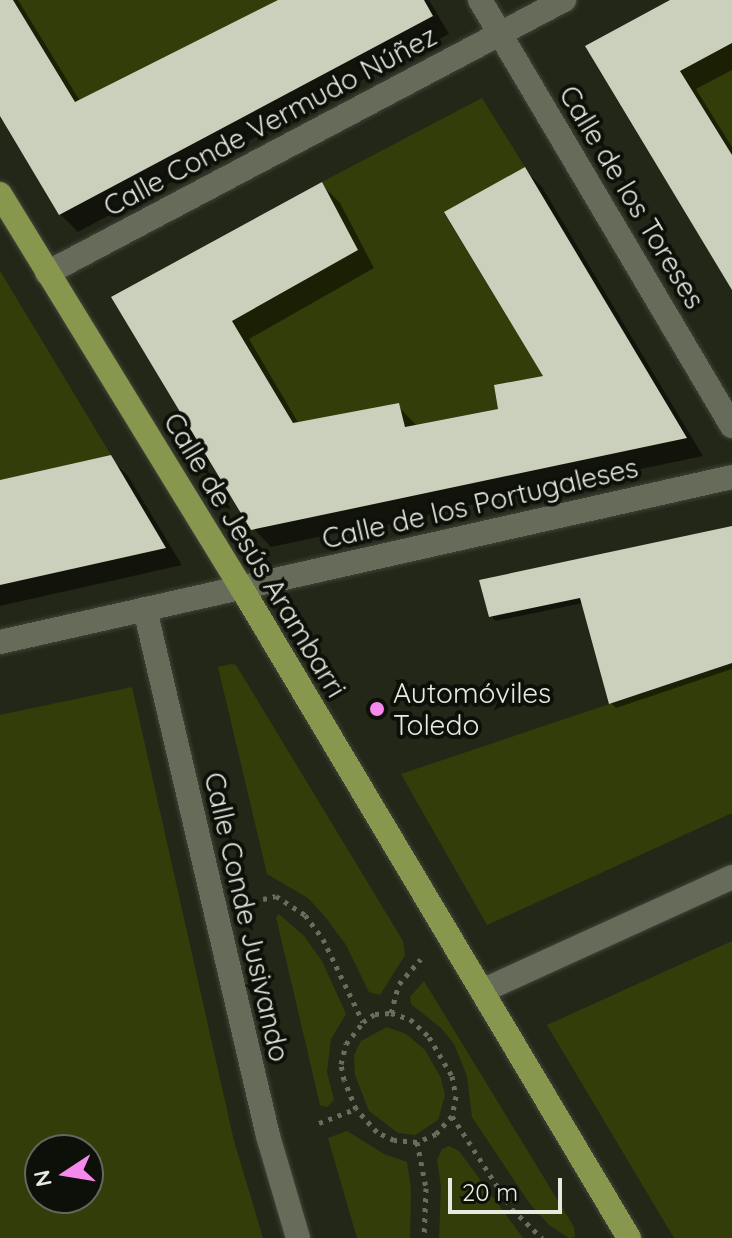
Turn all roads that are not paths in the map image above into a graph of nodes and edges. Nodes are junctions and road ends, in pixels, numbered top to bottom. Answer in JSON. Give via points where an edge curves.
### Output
{"nodes":[{"id":1,"x":480,"y":0,"type":"edge"},
{"id":2,"x":564,"y":0,"type":"edge"},
{"id":3,"x":500,"y":34,"type":"junction"},
{"id":4,"x":0,"y":194,"type":"edge"},
{"id":5,"x":47,"y":273,"type":"junction"},
{"id":6,"x":732,"y":426,"type":"edge"},
{"id":7,"x":732,"y":477,"type":"edge"},
{"id":8,"x":241,"y":587,"type":"junction"},
{"id":9,"x":145,"y":609,"type":"junction"},
{"id":10,"x":0,"y":642,"type":"edge"},
{"id":11,"x":732,"y":877,"type":"edge"},
{"id":12,"x":482,"y":991,"type":"junction"},
{"id":13,"x":298,"y":1238,"type":"edge"},
{"id":14,"x":629,"y":1238,"type":"edge"}],
"edges":[{"from":1,"to":3,"type":"street","name":"Calle de los Toreses"},
{"from":2,"to":3,"type":"street","name":"Calle Conde Vermudo Núñez"},
{"from":3,"to":5,"type":"street","name":"Calle Conde Vermudo Núñez"},
{"from":3,"to":6,"type":"street","name":"Calle de los Toreses"},
{"from":4,"to":5,"type":"main road","name":"Calle de Jesús Arambarri"},
{"from":5,"to":8,"type":"main road","name":"Calle de Jesús Arambarri"},
{"from":7,"to":8,"type":"street","name":"Calle de los Portugaleses"},
{"from":8,"to":9,"type":"street","name":"Calle de los Portugaleses"},
{"from":8,"to":12,"type":"main road","name":"Calle de Jesús Arambarri"},
{"from":9,"to":10,"type":"street","name":"Calle de los Portugaleses"},
{"from":9,"to":13,"type":"street","name":"Calle Conde Jusivando","via":[[268,1136]]},
{"from":11,"to":12,"type":"street"},
{"from":12,"to":14,"type":"main road","name":"Calle de Jesús Arambarri"}]}
